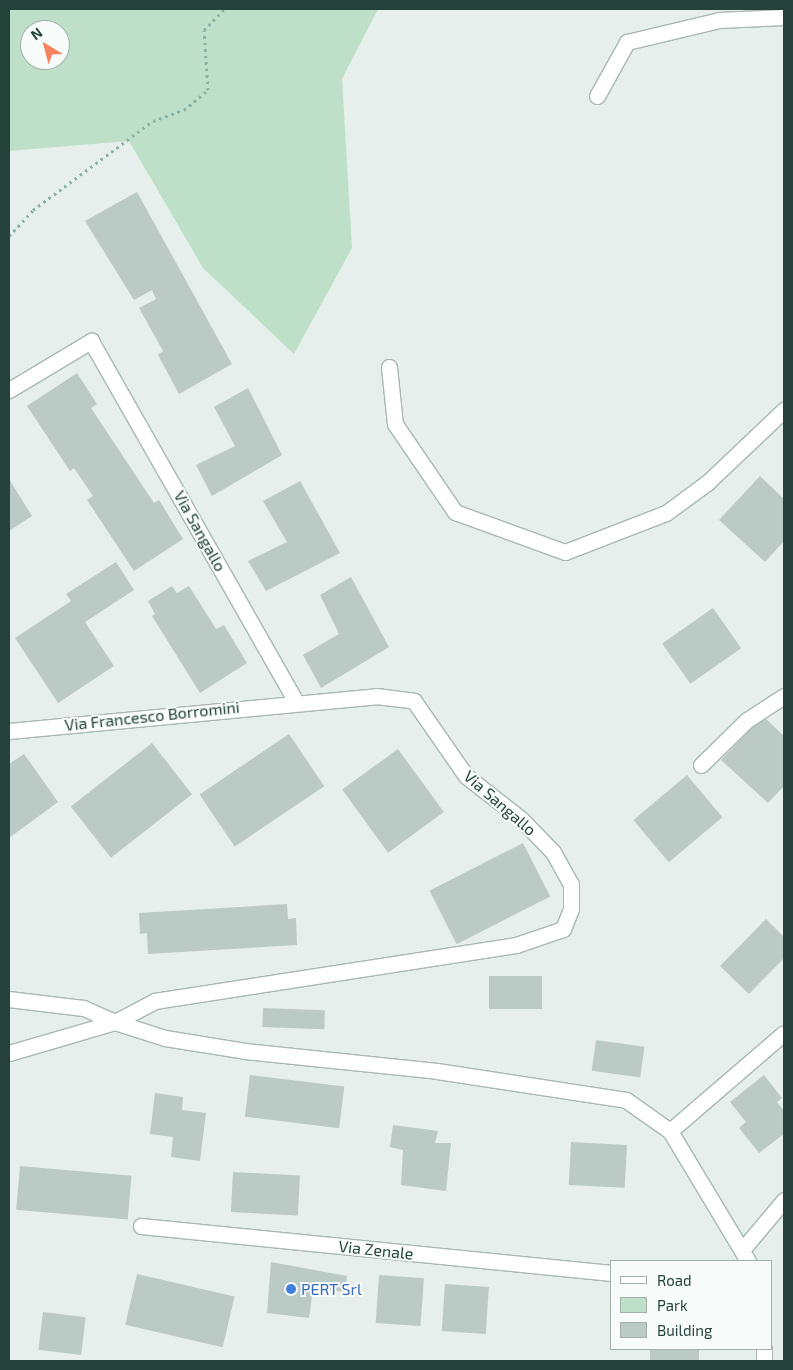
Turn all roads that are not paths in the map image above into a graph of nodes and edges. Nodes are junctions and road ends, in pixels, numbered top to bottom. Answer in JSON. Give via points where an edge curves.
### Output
{"nodes":[{"id":1,"x":784,"y":17,"type":"edge"},
{"id":2,"x":596,"y":96,"type":"dead end"},
{"id":3,"x":389,"y":367,"type":"dead end"},
{"id":4,"x":9,"y":390,"type":"edge"},
{"id":5,"x":784,"y":410,"type":"edge"},
{"id":6,"x":784,"y":696,"type":"edge"},
{"id":7,"x":296,"y":702,"type":"junction"},
{"id":8,"x":9,"y":731,"type":"edge"},
{"id":9,"x":701,"y":765,"type":"dead end"},
{"id":10,"x":9,"y":999,"type":"edge"},
{"id":11,"x":115,"y":1022,"type":"junction"},
{"id":12,"x":784,"y":1034,"type":"edge"},
{"id":13,"x":9,"y":1053,"type":"edge"},
{"id":14,"x":670,"y":1131,"type":"junction"},
{"id":15,"x":784,"y":1200,"type":"edge"},
{"id":16,"x":141,"y":1226,"type":"dead end"},
{"id":17,"x":745,"y":1256,"type":"edge"},
{"id":18,"x":610,"y":1273,"type":"edge"}],
"edges":[{"from":1,"to":2,"type":"street","via":[[719,20],[628,42]]},
{"from":3,"to":5,"type":"street","via":[[395,424],[455,512],[565,552],[666,513],[708,482]]},
{"from":4,"to":7,"type":"street","name":"Via Sangallo","via":[[91,341],[145,429]]},
{"from":6,"to":9,"type":"street","via":[[747,720]]},
{"from":7,"to":8,"type":"street","name":"Via Francesco Borromini"},
{"from":7,"to":11,"type":"street","name":"Via Sangallo","via":[[376,696],[414,701],[466,776],[521,819],[553,852],[571,884],[572,909],[563,929],[516,945],[155,1001]]},
{"from":10,"to":11,"type":"street","via":[[83,1008]]},
{"from":11,"to":13,"type":"street","name":"Via Sangallo"},
{"from":11,"to":14,"type":"street","via":[[165,1038],[210,1045],[437,1071],[626,1100]]},
{"from":12,"to":14,"type":"street"},
{"from":14,"to":17,"type":"street"},
{"from":15,"to":17,"type":"street"},
{"from":16,"to":18,"type":"street","name":"Via Zenale"}]}
